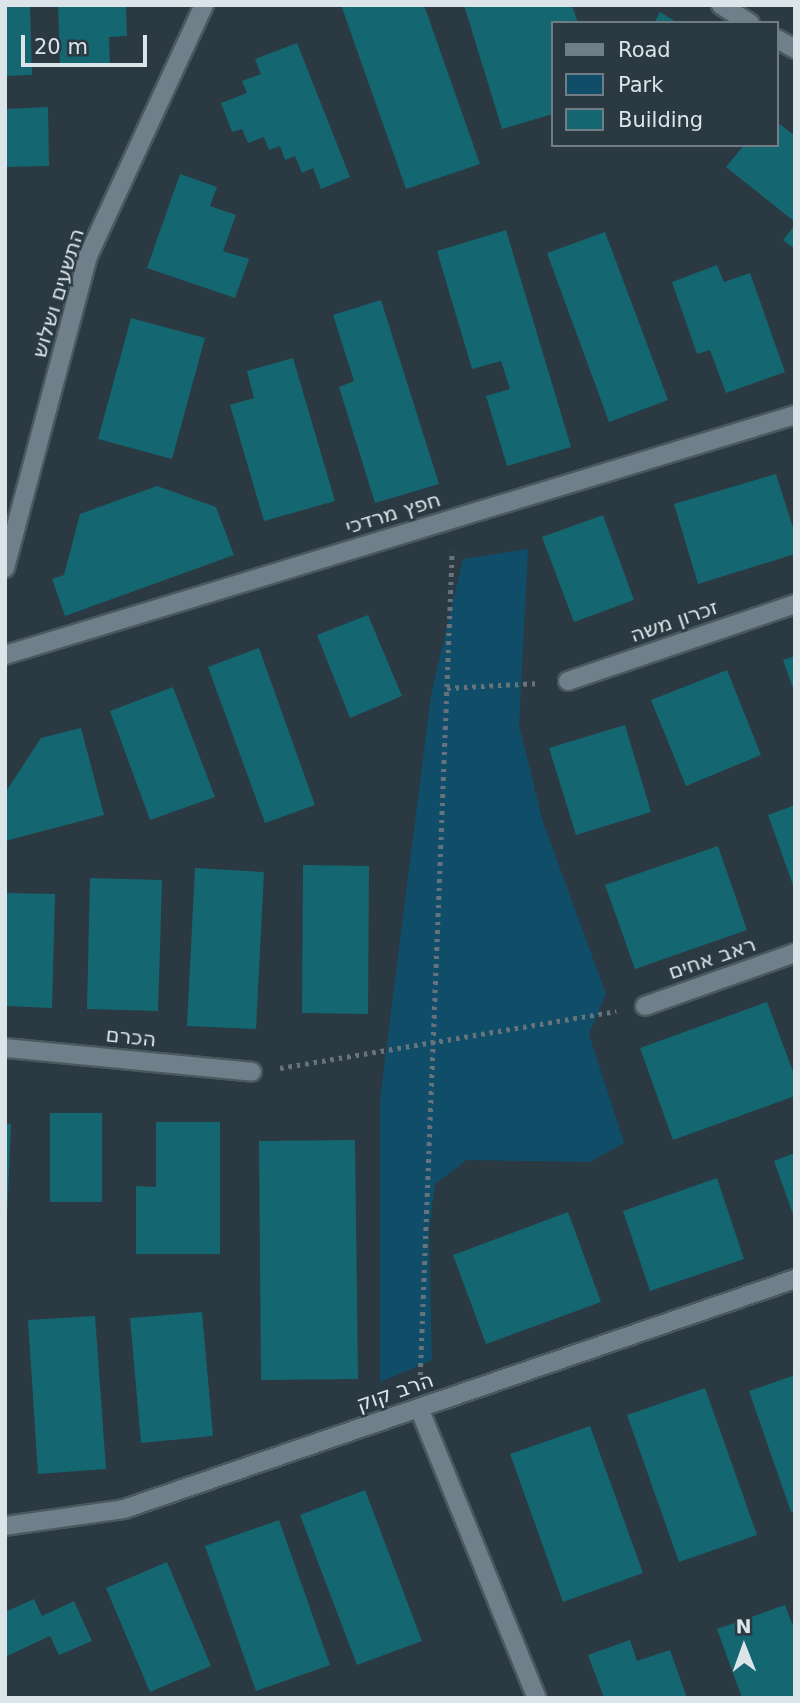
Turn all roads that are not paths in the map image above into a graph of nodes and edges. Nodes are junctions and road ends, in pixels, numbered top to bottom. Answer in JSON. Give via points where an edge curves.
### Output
{"nodes":[{"id":1,"x":204,"y":5,"type":"edge"},
{"id":2,"x":721,"y":5,"type":"edge"},
{"id":3,"x":747,"y":21,"type":"edge"},
{"id":4,"x":779,"y":40,"type":"edge"},
{"id":5,"x":795,"y":49,"type":"edge"},
{"id":6,"x":795,"y":415,"type":"edge"},
{"id":7,"x":5,"y":568,"type":"edge"},
{"id":8,"x":795,"y":604,"type":"edge"},
{"id":9,"x":5,"y":655,"type":"edge"},
{"id":10,"x":568,"y":681,"type":"road end"},
{"id":11,"x":795,"y":953,"type":"edge"},
{"id":12,"x":645,"y":1006,"type":"road end"},
{"id":13,"x":5,"y":1048,"type":"edge"},
{"id":14,"x":252,"y":1072,"type":"road end"},
{"id":15,"x":795,"y":1279,"type":"edge"},
{"id":16,"x":419,"y":1408,"type":"junction"},
{"id":17,"x":5,"y":1526,"type":"edge"},
{"id":18,"x":537,"y":1698,"type":"edge"}],
"edges":[{"from":1,"to":7,"type":"street","name":"התשעים ושלוש","via":[[88,256]]},
{"from":2,"to":3,"type":"street"},
{"from":4,"to":5,"type":"street"},
{"from":6,"to":9,"type":"street","name":"חפץ מרדכי"},
{"from":8,"to":10,"type":"street","name":"זכרון משה"},
{"from":11,"to":12,"type":"street","name":"ראב אחים"},
{"from":13,"to":14,"type":"street","name":"הכרם"},
{"from":15,"to":16,"type":"street","name":"הרב קוק"},
{"from":16,"to":17,"type":"street","name":"הרב קוק","via":[[124,1509]]},
{"from":16,"to":18,"type":"street"}]}
